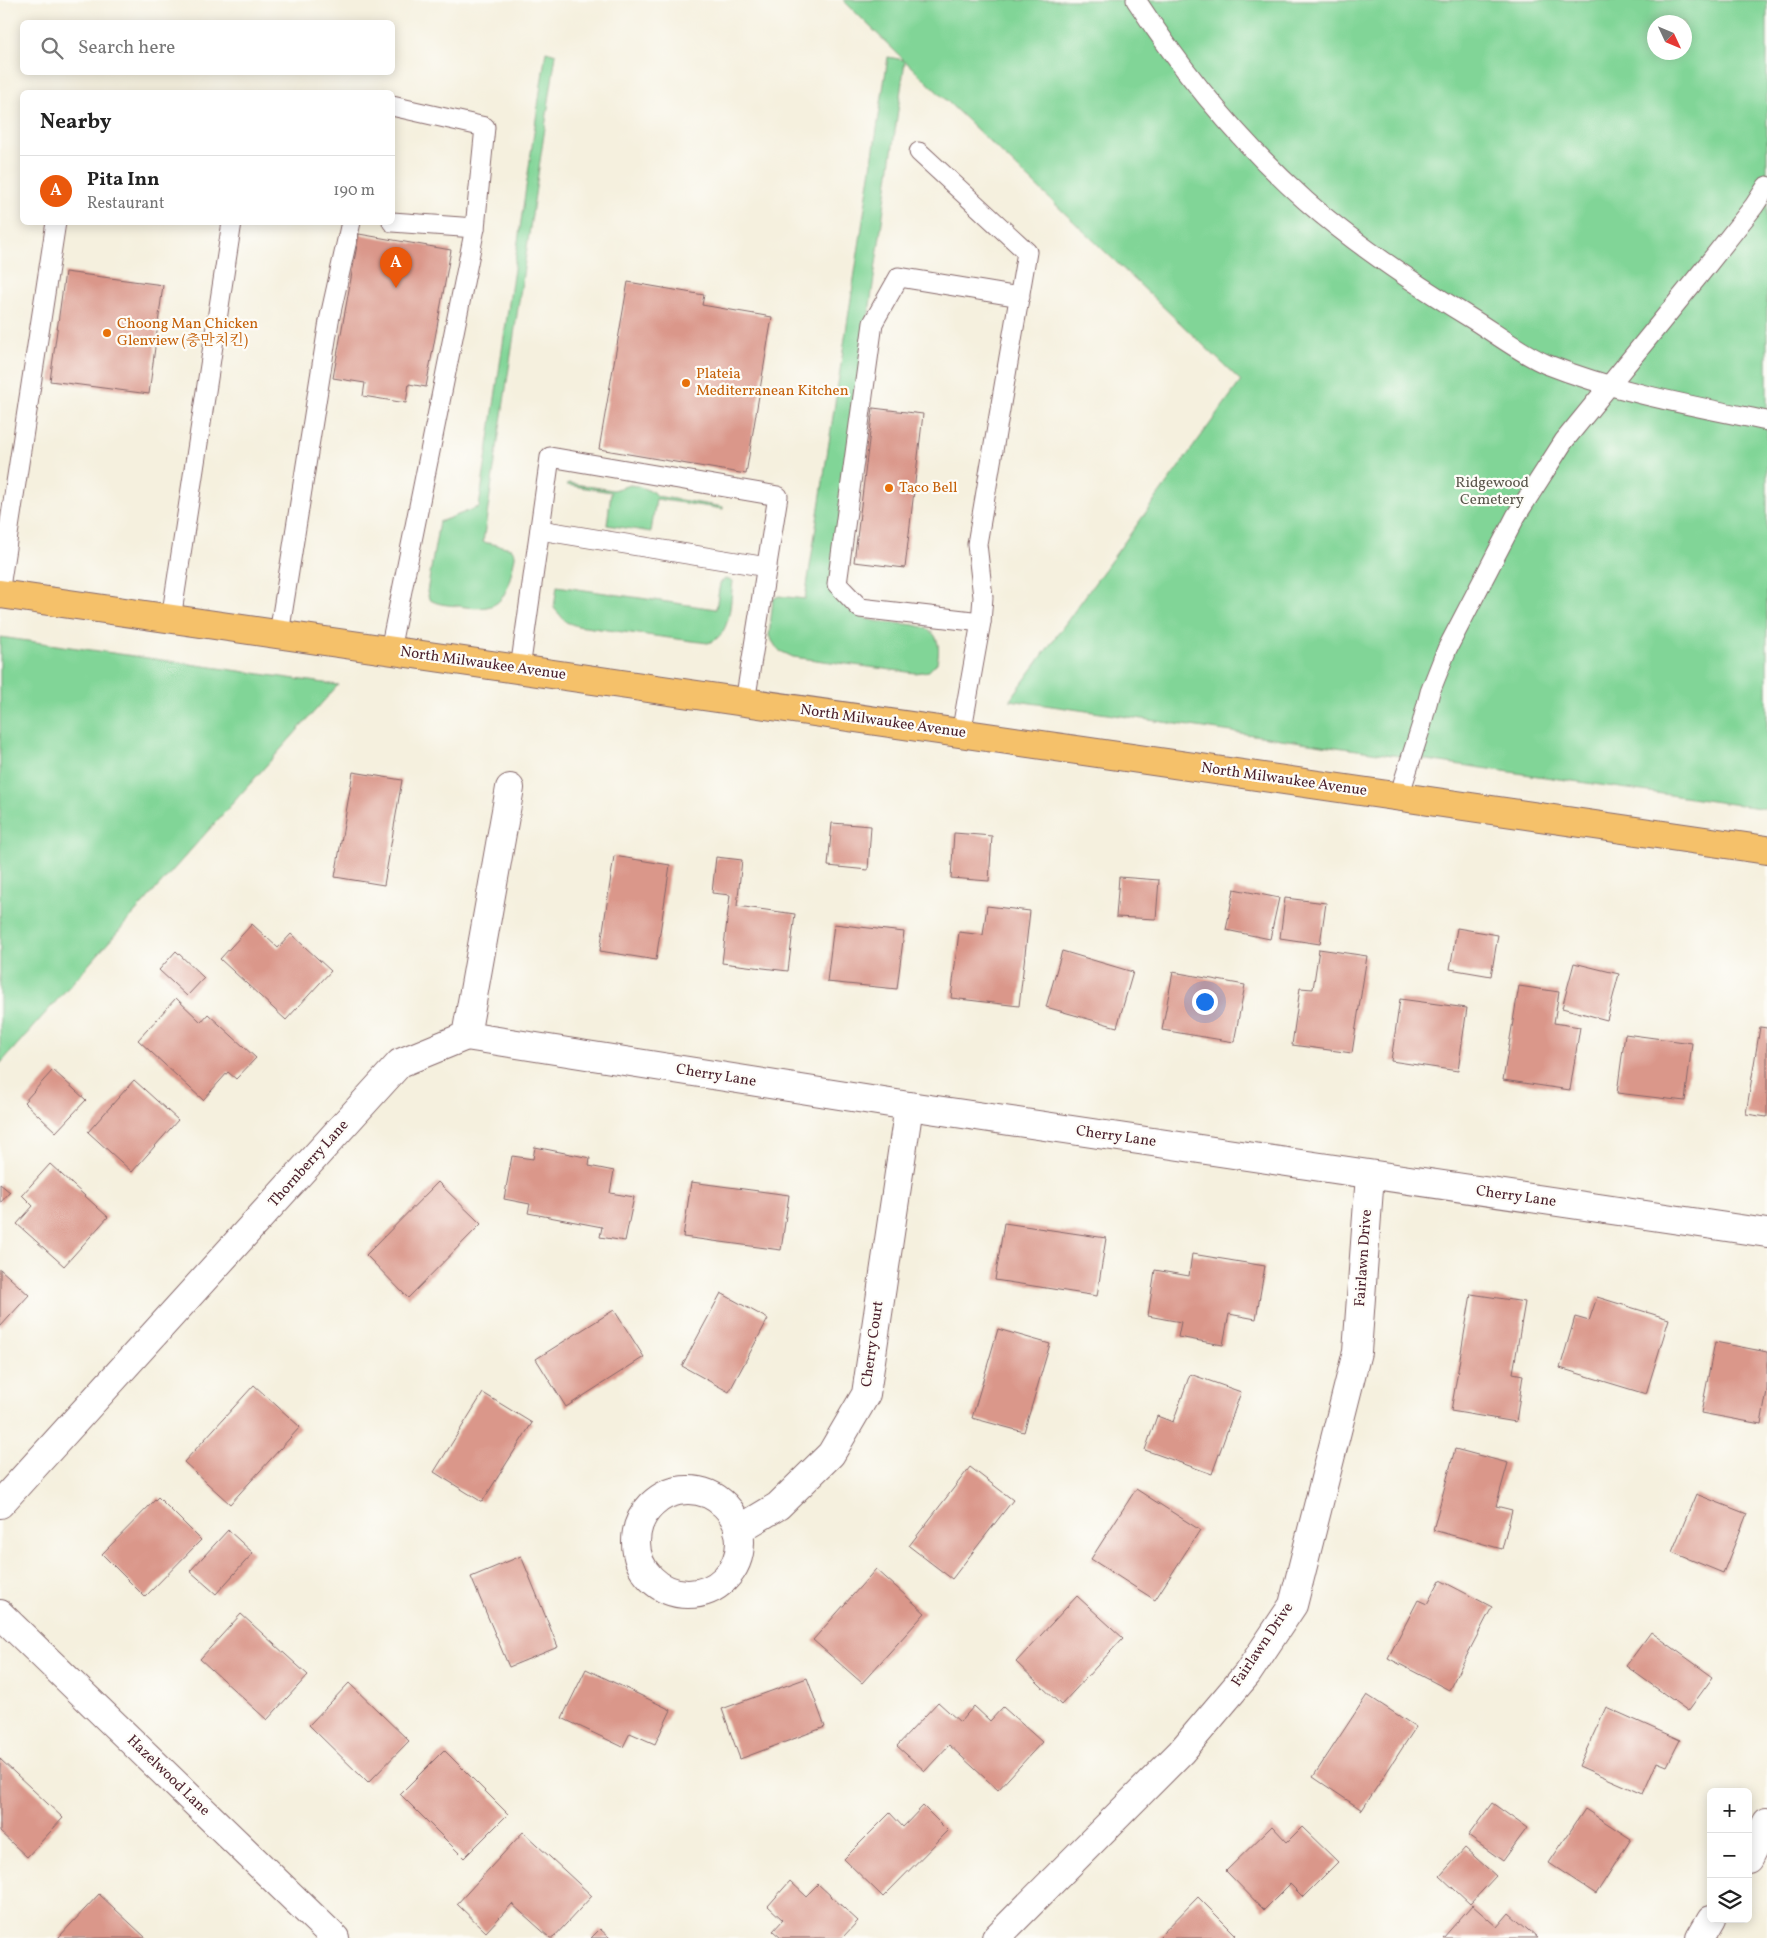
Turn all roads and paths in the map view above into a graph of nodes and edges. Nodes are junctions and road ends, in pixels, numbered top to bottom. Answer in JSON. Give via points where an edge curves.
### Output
{"nodes":[{"id":1,"x":1136,"y":0,"type":"edge"},
{"id":2,"x":395,"y":107,"type":"edge"},
{"id":3,"x":919,"y":152,"type":"dead end"},
{"id":4,"x":1767,"y":186,"type":"edge"},
{"id":5,"x":395,"y":222,"type":"edge"},
{"id":6,"x":56,"y":225,"type":"edge"},
{"id":7,"x":232,"y":225,"type":"edge"},
{"id":8,"x":350,"y":225,"type":"edge"},
{"id":9,"x":475,"y":228,"type":"junction"},
{"id":10,"x":1020,"y":297,"type":"junction"},
{"id":11,"x":1608,"y":384,"type":"junction"},
{"id":12,"x":1767,"y":421,"type":"edge"},
{"id":13,"x":540,"y":530,"type":"junction"},
{"id":14,"x":766,"y":567,"type":"junction"},
{"id":15,"x":0,"y":587,"type":"edge"},
{"id":16,"x":0,"y":594,"type":"edge"},
{"id":17,"x":171,"y":619,"type":"junction"},
{"id":18,"x":981,"y":622,"type":"junction"},
{"id":19,"x":280,"y":634,"type":"junction"},
{"id":20,"x":390,"y":650,"type":"junction"},
{"id":21,"x":520,"y":669,"type":"junction"},
{"id":22,"x":745,"y":702,"type":"junction"},
{"id":23,"x":961,"y":734,"type":"junction"},
{"id":24,"x":510,"y":788,"type":"dead end"},
{"id":25,"x":1399,"y":796,"type":"junction"},
{"id":26,"x":1767,"y":850,"type":"edge"},
{"id":27,"x":466,"y":1036,"type":"junction"},
{"id":28,"x":909,"y":1106,"type":"junction"},
{"id":29,"x":1370,"y":1175,"type":"junction"},
{"id":30,"x":1767,"y":1233,"type":"edge"},
{"id":31,"x":0,"y":1504,"type":"edge"},
{"id":32,"x":738,"y":1530,"type":"dead end"},
{"id":33,"x":0,"y":1614,"type":"edge"},
{"id":34,"x":1767,"y":1822,"type":"edge"},
{"id":35,"x":1752,"y":1851,"type":"edge"},
{"id":36,"x":1709,"y":1923,"type":"edge"},
{"id":37,"x":335,"y":1938,"type":"edge"},
{"id":38,"x":996,"y":1938,"type":"edge"},
{"id":39,"x":1700,"y":1938,"type":"edge"}],
"edges":[{"from":1,"to":11,"type":"lane","via":[[1187,73],[1223,116],[1266,163],[1314,207],[1395,269],[1545,364]]},
{"from":2,"to":9,"type":"lane","via":[[484,127]]},
{"from":3,"to":10,"type":"lane","via":[[1027,252]]},
{"from":4,"to":11,"type":"lane","via":[[1705,268]]},
{"from":5,"to":9,"type":"lane"},
{"from":6,"to":15,"type":"lane"},
{"from":7,"to":17,"type":"lane"},
{"from":8,"to":19,"type":"lane","via":[[329,321]]},
{"from":9,"to":20,"type":"lane"},
{"from":10,"to":18,"type":"lane","via":[[977,544],[983,597]]},
{"from":10,"to":18,"type":"lane","via":[[899,276],[873,323],[837,584],[860,608]]},
{"from":11,"to":12,"type":"lane"},
{"from":11,"to":25,"type":"lane","via":[[1564,441],[1526,499],[1475,593],[1430,692]]},
{"from":13,"to":14,"type":"lane"},
{"from":13,"to":14,"type":"lane","via":[[550,457],[778,496]]},
{"from":13,"to":21,"type":"lane"},
{"from":14,"to":22,"type":"lane"},
{"from":16,"to":17,"type":"main road","name":"North Milwaukee Avenue"},
{"from":17,"to":19,"type":"main road","name":"North Milwaukee Avenue"},
{"from":18,"to":23,"type":"lane"},
{"from":19,"to":20,"type":"main road","name":"North Milwaukee Avenue"},
{"from":20,"to":21,"type":"main road","name":"North Milwaukee Avenue"},
{"from":21,"to":22,"type":"main road","name":"North Milwaukee Avenue"},
{"from":22,"to":23,"type":"main road","name":"North Milwaukee Avenue"},
{"from":23,"to":25,"type":"main road","name":"North Milwaukee Avenue"},
{"from":24,"to":27,"type":"street"},
{"from":25,"to":26,"type":"main road","name":"North Milwaukee Avenue"},
{"from":27,"to":28,"type":"street","name":"Cherry Lane"},
{"from":27,"to":31,"type":"street","name":"Thornberry Lane","via":[[400,1063]]},
{"from":28,"to":29,"type":"street","name":"Cherry Lane"},
{"from":28,"to":32,"type":"street","name":"Cherry Court","via":[[866,1394],[830,1454],[778,1506]]},
{"from":29,"to":30,"type":"street","name":"Cherry Lane"},
{"from":29,"to":38,"type":"street","name":"Fairlawn Drive","via":[[1357,1352],[1292,1605],[1247,1674],[1181,1752]]},
{"from":33,"to":37,"type":"street","name":"Hazelwood Lane"},
{"from":34,"to":35,"type":"street"},
{"from":36,"to":39,"type":"street"}]}
